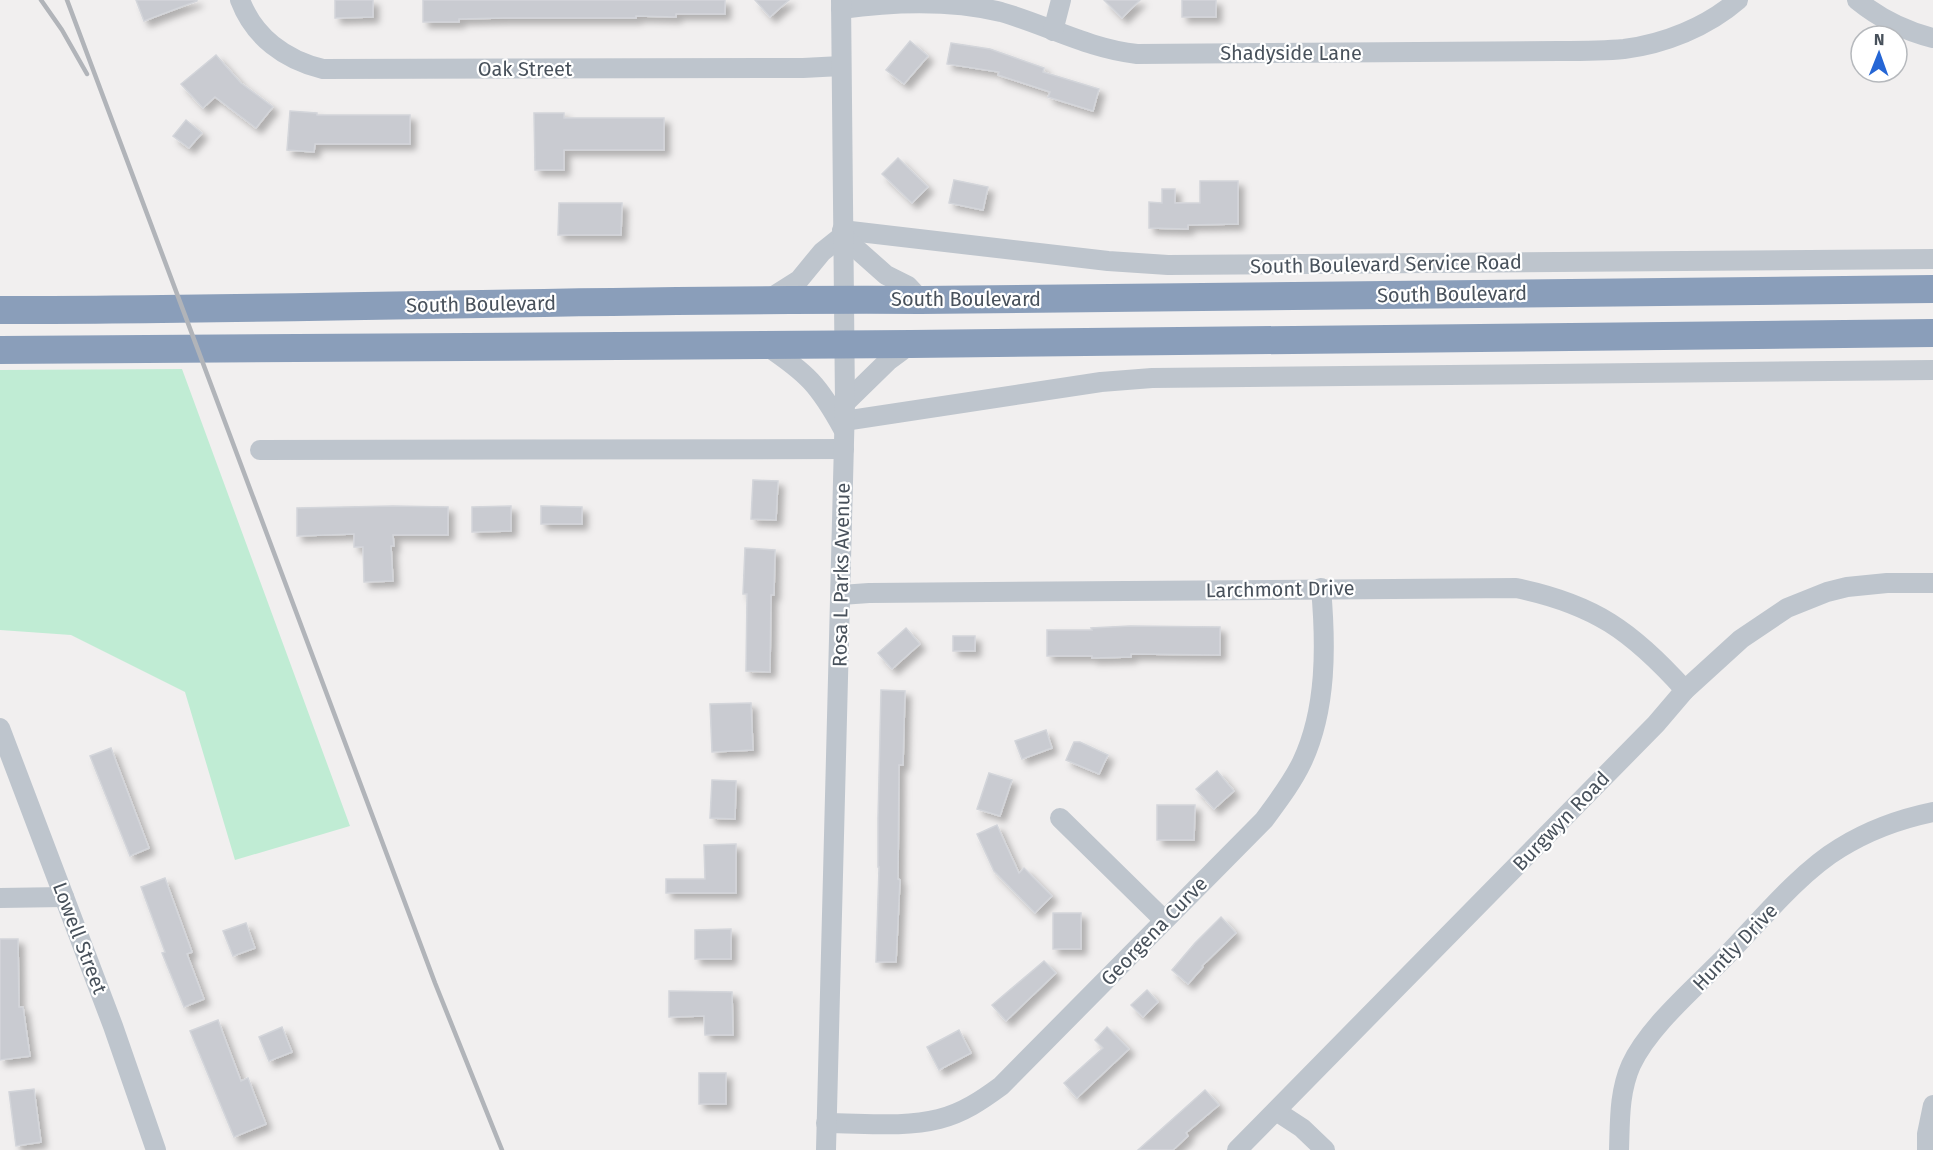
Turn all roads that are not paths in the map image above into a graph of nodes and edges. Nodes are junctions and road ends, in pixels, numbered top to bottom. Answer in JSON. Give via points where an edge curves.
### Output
{"nodes":[{"id":1,"x":240,"y":0,"type":"edge"},
{"id":2,"x":1061,"y":0,"type":"edge"},
{"id":3,"x":1738,"y":0,"type":"edge"},
{"id":4,"x":1857,"y":0,"type":"edge"},
{"id":5,"x":841,"y":5,"type":"edge"},
{"id":6,"x":1053,"y":31,"type":"junction"},
{"id":7,"x":1933,"y":38,"type":"edge"},
{"id":8,"x":841,"y":66,"type":"junction"},
{"id":9,"x":842,"y":233,"type":"junction"},
{"id":10,"x":1933,"y":259,"type":"edge"},
{"id":11,"x":1933,"y":289,"type":"edge"},
{"id":12,"x":769,"y":299,"type":"junction"},
{"id":13,"x":843,"y":299,"type":"junction"},
{"id":14,"x":921,"y":300,"type":"junction"},
{"id":15,"x":0,"y":310,"type":"edge"},
{"id":16,"x":1933,"y":333,"type":"edge"},
{"id":17,"x":844,"y":344,"type":"junction"},
{"id":18,"x":911,"y":344,"type":"junction"},
{"id":19,"x":765,"y":345,"type":"junction"},
{"id":20,"x":0,"y":350,"type":"edge"},
{"id":21,"x":1933,"y":370,"type":"edge"},
{"id":22,"x":844,"y":426,"type":"junction"},
{"id":23,"x":260,"y":450,"type":"dead end"},
{"id":24,"x":1933,"y":583,"type":"edge"},
{"id":25,"x":1321,"y":588,"type":"junction"},
{"id":26,"x":841,"y":595,"type":"junction"},
{"id":27,"x":1685,"y":690,"type":"junction"},
{"id":28,"x":0,"y":728,"type":"edge"},
{"id":29,"x":1933,"y":813,"type":"edge"},
{"id":30,"x":1060,"y":818,"type":"dead end"},
{"id":31,"x":64,"y":897,"type":"junction"},
{"id":32,"x":0,"y":898,"type":"edge"},
{"id":33,"x":1164,"y":920,"type":"junction"},
{"id":34,"x":1933,"y":1105,"type":"edge"},
{"id":35,"x":1276,"y":1111,"type":"junction"},
{"id":36,"x":826,"y":1123,"type":"junction"},
{"id":37,"x":156,"y":1150,"type":"edge"},
{"id":38,"x":826,"y":1150,"type":"edge"},
{"id":39,"x":1237,"y":1150,"type":"edge"},
{"id":40,"x":1325,"y":1150,"type":"edge"},
{"id":41,"x":1619,"y":1150,"type":"edge"},
{"id":42,"x":1927,"y":1150,"type":"edge"}],
"edges":[{"from":1,"to":8,"type":"street","name":"Oak Street","via":[[249,20],[275,48],[323,69]]},
{"from":2,"to":6,"type":"street"},
{"from":3,"to":6,"type":"street","name":"Shadyside Lane","via":[[1690,30],[1623,49],[1137,54],[1088,44]]},
{"from":4,"to":7,"type":"street","via":[[1893,24]]},
{"from":5,"to":6,"type":"street","name":"Shadyside Lane","via":[[963,5],[998,11]]},
{"from":5,"to":8,"type":"street","name":"Rosa L Parks Avenue"},
{"from":8,"to":9,"type":"street","name":"Rosa L Parks Avenue"},
{"from":9,"to":10,"type":"street","name":"South Boulevard Service Road","via":[[1168,265]]},
{"from":9,"to":12,"type":"street","via":[[799,280]]},
{"from":9,"to":13,"type":"street","name":"Rosa L Parks Avenue"},
{"from":9,"to":14,"type":"street","via":[[886,275],[908,286]]},
{"from":11,"to":14,"type":"highway","name":"South Boulevard"},
{"from":12,"to":13,"type":"highway","name":"South Boulevard"},
{"from":12,"to":15,"type":"highway","name":"South Boulevard"},
{"from":13,"to":14,"type":"highway","name":"South Boulevard"},
{"from":13,"to":17,"type":"street","name":"Rosa L Parks Avenue"},
{"from":16,"to":18,"type":"highway"},
{"from":17,"to":18,"type":"highway"},
{"from":17,"to":19,"type":"highway"},
{"from":17,"to":22,"type":"street","name":"Rosa L Parks Avenue"},
{"from":18,"to":22,"type":"street","via":[[888,361]]},
{"from":19,"to":20,"type":"highway"},
{"from":19,"to":22,"type":"street","via":[[815,383]]},
{"from":21,"to":22,"type":"street","via":[[1152,378],[1101,382]]},
{"from":22,"to":23,"type":"street"},
{"from":22,"to":26,"type":"street","name":"Rosa L Parks Avenue"},
{"from":24,"to":27,"type":"street","name":"Burgwyn Road","via":[[1847,587],[1805,600],[1767,619]]},
{"from":25,"to":26,"type":"street","name":"Larchmont Drive"},
{"from":25,"to":27,"type":"street","name":"Larchmont Drive","via":[[1499,587],[1550,595],[1623,630]]},
{"from":25,"to":33,"type":"street","name":"Georgena Curve","via":[[1321,693],[1303,760],[1264,820]]},
{"from":26,"to":36,"type":"street","name":"Rosa L Parks Avenue"},
{"from":27,"to":35,"type":"street","name":"Burgwyn Road"},
{"from":28,"to":31,"type":"street","name":"Lowell Street"},
{"from":29,"to":41,"type":"street","name":"Huntly Drive","via":[[1881,827],[1825,858],[1670,1014],[1636,1054],[1630,1068],[1620,1103]]},
{"from":30,"to":33,"type":"street"},
{"from":31,"to":32,"type":"street"},
{"from":31,"to":37,"type":"street","name":"Lowell Street"},
{"from":33,"to":36,"type":"street","name":"Georgena Curve","via":[[1001,1086],[979,1102],[926,1122]]},
{"from":34,"to":42,"type":"street"},
{"from":35,"to":39,"type":"street","name":"Burgwyn Road"},
{"from":35,"to":40,"type":"street"},
{"from":36,"to":38,"type":"street","name":"Rosa L Parks Avenue"}]}
